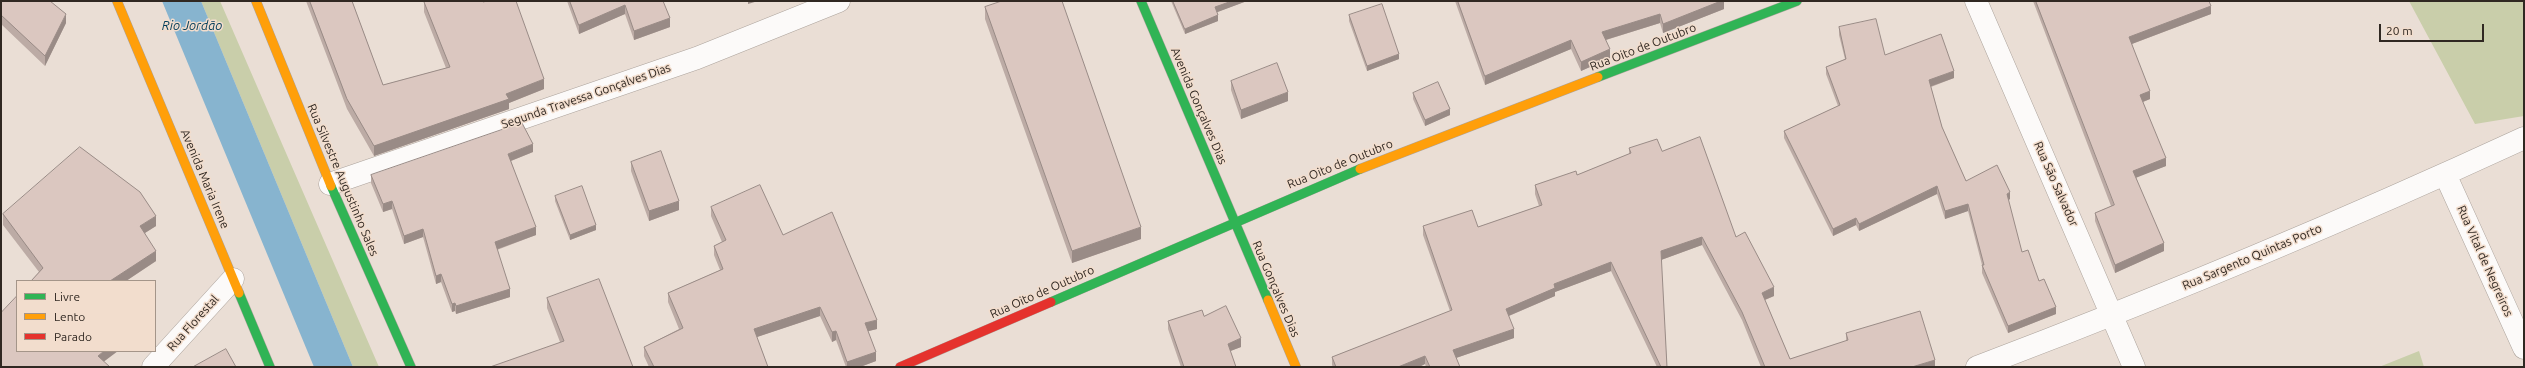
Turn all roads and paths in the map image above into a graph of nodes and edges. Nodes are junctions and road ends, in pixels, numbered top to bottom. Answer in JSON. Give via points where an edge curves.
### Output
{"nodes":[{"id":1,"x":117,"y":1,"type":"edge"},
{"id":2,"x":256,"y":1,"type":"edge"},
{"id":3,"x":839,"y":1,"type":"edge"},
{"id":4,"x":1141,"y":1,"type":"edge"},
{"id":5,"x":1797,"y":1,"type":"edge"},
{"id":6,"x":1976,"y":1,"type":"edge"},
{"id":7,"x":2524,"y":138,"type":"edge"},
{"id":8,"x":2445,"y":174,"type":"junction"},
{"id":9,"x":330,"y":184,"type":"junction"},
{"id":10,"x":1234,"y":221,"type":"junction"},
{"id":11,"x":234,"y":278,"type":"junction"},
{"id":12,"x":2114,"y":315,"type":"junction"},
{"id":13,"x":2524,"y":348,"type":"edge"},
{"id":14,"x":153,"y":367,"type":"edge"},
{"id":15,"x":270,"y":367,"type":"edge"},
{"id":16,"x":411,"y":367,"type":"edge"},
{"id":17,"x":900,"y":367,"type":"edge"},
{"id":18,"x":1296,"y":367,"type":"edge"},
{"id":19,"x":1977,"y":367,"type":"edge"},
{"id":20,"x":2134,"y":367,"type":"edge"}],
"edges":[{"from":1,"to":11,"type":"street","name":"Avenida Maria Irene"},
{"from":2,"to":9,"type":"street","name":"Rua Silvestre Augustinho Sales"},
{"from":3,"to":9,"type":"street","name":"Segunda Travessa Gonçalves Dias","via":[[697,58]]},
{"from":4,"to":10,"type":"street","name":"Avenida Gonçalves Dias"},
{"from":5,"to":10,"type":"street","name":"Rua Oito de Outubro","via":[[1347,174]]},
{"from":6,"to":12,"type":"street","name":"Rua São Salvador"},
{"from":7,"to":8,"type":"street","name":"Rua Sargento Quintas Porto"},
{"from":8,"to":12,"type":"street","name":"Rua Sargento Quintas Porto"},
{"from":8,"to":13,"type":"street","name":"Rua Vital de Negreiros"},
{"from":9,"to":16,"type":"street","name":"Rua Silvestre Augustinho Sales"},
{"from":10,"to":17,"type":"street","name":"Rua Oito de Outubro"},
{"from":10,"to":18,"type":"street","name":"Rua Gonçalves Dias"},
{"from":11,"to":14,"type":"street","name":"Rua Florestal"},
{"from":11,"to":15,"type":"street","name":"Avenida Maria Irene"},
{"from":12,"to":19,"type":"street","name":"Rua Sargento Quintas Porto"},
{"from":12,"to":20,"type":"street","name":"Rua São Salvador"}]}
